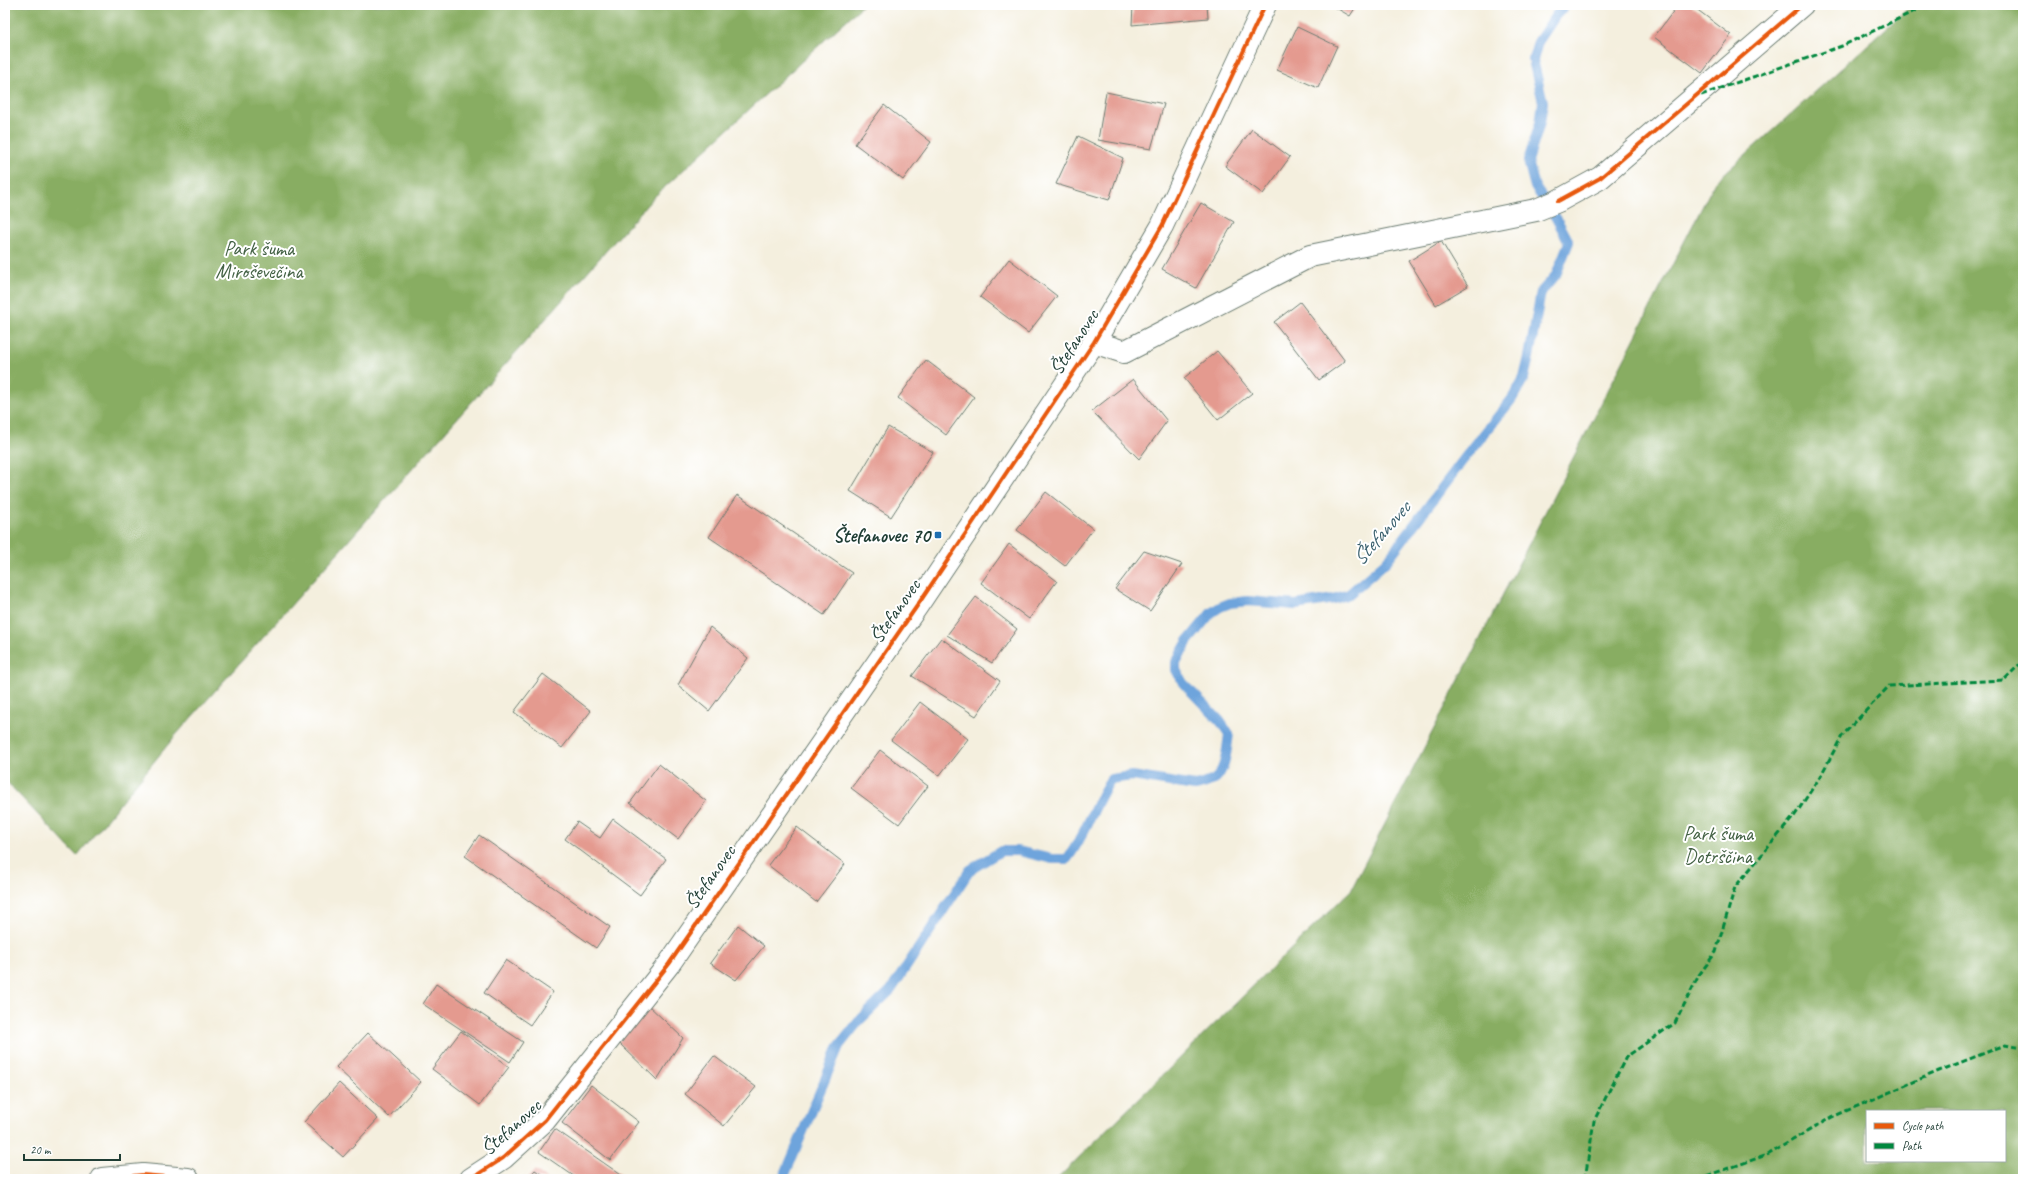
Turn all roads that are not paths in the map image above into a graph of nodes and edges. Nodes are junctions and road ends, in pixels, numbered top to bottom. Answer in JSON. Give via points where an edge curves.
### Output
{"nodes":[{"id":1,"x":1265,"y":5,"type":"edge"},
{"id":2,"x":1802,"y":5,"type":"edge"},
{"id":3,"x":1094,"y":342,"type":"junction"},
{"id":4,"x":102,"y":1179,"type":"edge"},
{"id":5,"x":188,"y":1179,"type":"edge"},
{"id":6,"x":471,"y":1179,"type":"edge"}],
"edges":[{"from":1,"to":3,"type":"street","name":"Štefanovec","via":[[1162,226]]},
{"from":2,"to":3,"type":"street","via":[[1600,178],[1558,201],[1536,210],[1310,256],[1124,352]]},
{"from":3,"to":6,"type":"street","name":"Štefanovec","via":[[917,606],[669,964],[545,1120],[503,1158]]},
{"from":4,"to":5,"type":"street","via":[[143,1175]]}]}
